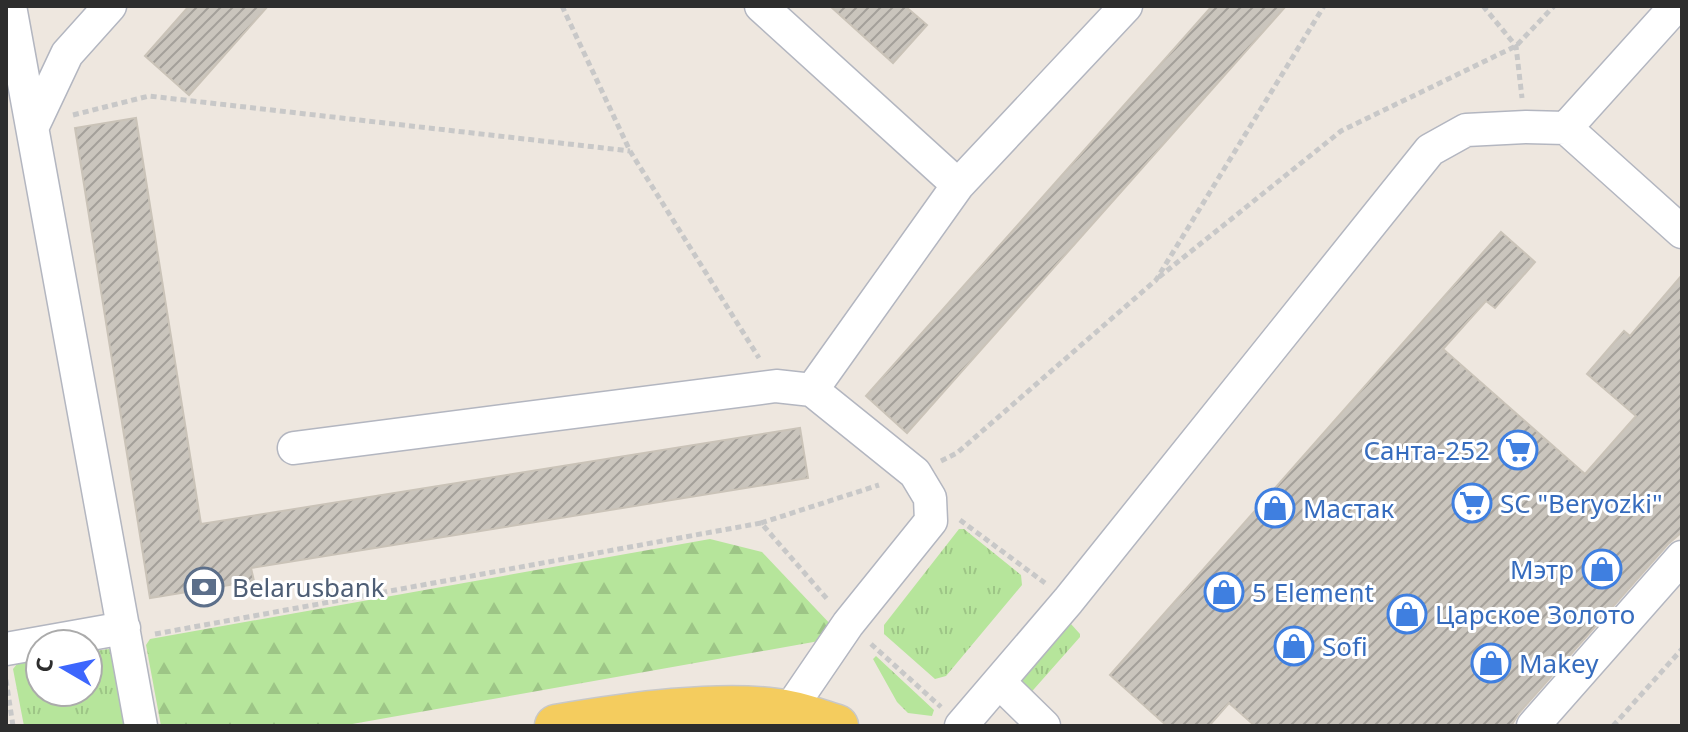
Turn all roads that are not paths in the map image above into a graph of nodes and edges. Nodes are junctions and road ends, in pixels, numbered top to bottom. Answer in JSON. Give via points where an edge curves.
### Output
{"nodes":[{"id":1,"x":10,"y":6,"type":"edge"},
{"id":2,"x":110,"y":6,"type":"edge"},
{"id":3,"x":761,"y":6,"type":"edge"},
{"id":4,"x":1126,"y":6,"type":"edge"},
{"id":5,"x":1676,"y":6,"type":"edge"},
{"id":6,"x":33,"y":126,"type":"junction"},
{"id":7,"x":1566,"y":128,"type":"junction"},
{"id":8,"x":958,"y":185,"type":"junction"},
{"id":9,"x":1682,"y":232,"type":"edge"},
{"id":10,"x":812,"y":390,"type":"junction"},
{"id":11,"x":294,"y":448,"type":"dead end"},
{"id":12,"x":1682,"y":557,"type":"edge"},
{"id":13,"x":125,"y":634,"type":"junction"},
{"id":14,"x":6,"y":649,"type":"edge"},
{"id":15,"x":999,"y":682,"type":"junction"},
{"id":16,"x":788,"y":712,"type":"junction"},
{"id":17,"x":141,"y":726,"type":"edge"},
{"id":18,"x":556,"y":726,"type":"edge"},
{"id":19,"x":837,"y":726,"type":"edge"},
{"id":20,"x":962,"y":726,"type":"edge"},
{"id":21,"x":1044,"y":726,"type":"edge"},
{"id":22,"x":1533,"y":726,"type":"edge"}],
"edges":[{"from":1,"to":6,"type":"lane"},
{"from":2,"to":6,"type":"lane","via":[[67,54]]},
{"from":3,"to":8,"type":"lane"},
{"from":4,"to":8,"type":"lane"},
{"from":5,"to":7,"type":"lane"},
{"from":6,"to":13,"type":"lane"},
{"from":7,"to":9,"type":"lane"},
{"from":7,"to":15,"type":"lane","via":[[1466,130],[1430,150]]},
{"from":8,"to":10,"type":"lane"},
{"from":10,"to":11,"type":"lane","via":[[776,386]]},
{"from":10,"to":16,"type":"lane","via":[[923,486],[931,521],[848,624]]},
{"from":12,"to":22,"type":"lane"},
{"from":13,"to":14,"type":"lane"},
{"from":13,"to":17,"type":"lane"},
{"from":15,"to":20,"type":"lane"},
{"from":15,"to":21,"type":"lane"},
{"from":16,"to":18,"type":"main road","via":[[720,707]]},
{"from":16,"to":19,"type":"main road"}]}
